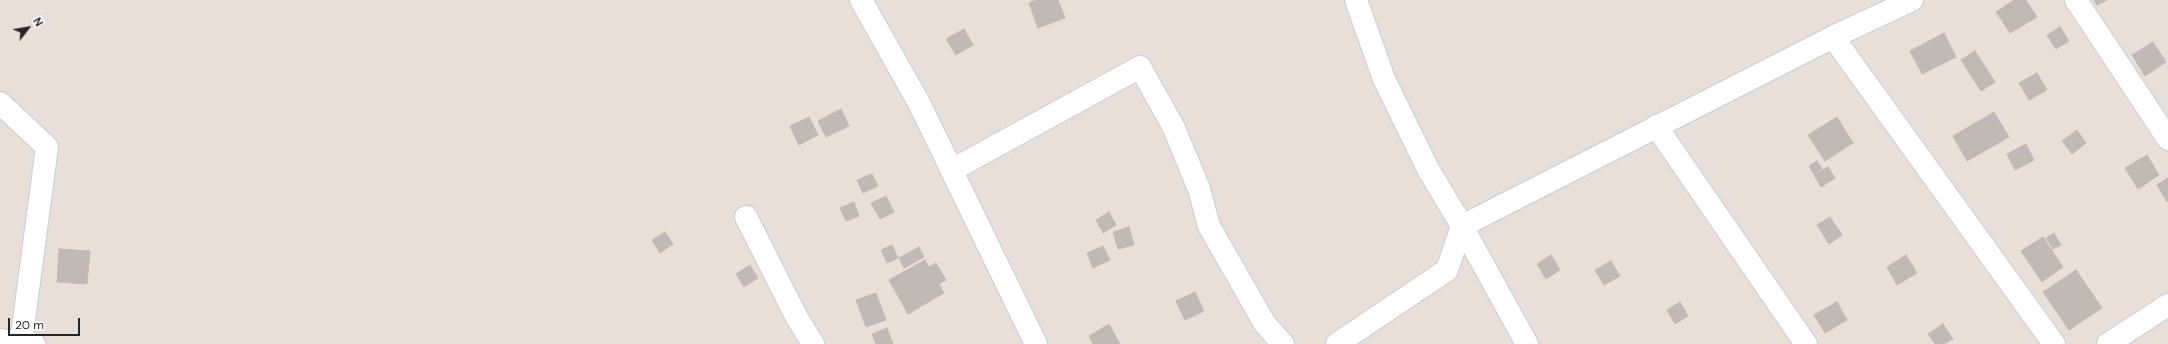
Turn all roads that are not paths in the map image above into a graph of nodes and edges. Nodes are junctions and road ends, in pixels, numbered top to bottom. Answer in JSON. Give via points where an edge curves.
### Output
{"nodes":[{"id":1,"x":861,"y":0,"type":"edge"},
{"id":2,"x":1356,"y":0,"type":"edge"},
{"id":3,"x":1912,"y":0,"type":"edge"},
{"id":4,"x":2076,"y":0,"type":"edge"},
{"id":5,"x":1833,"y":37,"type":"junction"},
{"id":6,"x":0,"y":103,"type":"edge"},
{"id":7,"x":1656,"y":126,"type":"junction"},
{"id":8,"x":2168,"y":139,"type":"edge"},
{"id":9,"x":952,"y":170,"type":"junction"},
{"id":10,"x":746,"y":217,"type":"dead end"},
{"id":11,"x":1462,"y":226,"type":"junction"},
{"id":12,"x":2168,"y":305,"type":"edge"},
{"id":13,"x":0,"y":340,"type":"edge"},
{"id":14,"x":28,"y":343,"type":"edge"},
{"id":15,"x":813,"y":344,"type":"edge"},
{"id":16,"x":1036,"y":344,"type":"edge"},
{"id":17,"x":1282,"y":344,"type":"edge"},
{"id":18,"x":1337,"y":344,"type":"edge"},
{"id":19,"x":1527,"y":344,"type":"edge"},
{"id":20,"x":1806,"y":344,"type":"edge"},
{"id":21,"x":2054,"y":344,"type":"edge"},
{"id":22,"x":2108,"y":344,"type":"edge"}],
"edges":[{"from":1,"to":9,"type":"street","via":[[919,103]]},
{"from":2,"to":11,"type":"street","via":[[1384,79],[1428,169]]},
{"from":3,"to":5,"type":"street"},
{"from":4,"to":8,"type":"street"},
{"from":5,"to":7,"type":"street"},
{"from":5,"to":21,"type":"street"},
{"from":6,"to":14,"type":"street","via":[[47,148]]},
{"from":7,"to":11,"type":"street"},
{"from":7,"to":20,"type":"street"},
{"from":9,"to":16,"type":"street"},
{"from":9,"to":17,"type":"street","via":[[1140,67],[1174,128],[1199,189],[1209,226],[1265,324]]},
{"from":10,"to":15,"type":"street"},
{"from":11,"to":18,"type":"street","via":[[1447,270]]},
{"from":11,"to":19,"type":"street"},
{"from":12,"to":22,"type":"street"},
{"from":13,"to":14,"type":"street"}]}
